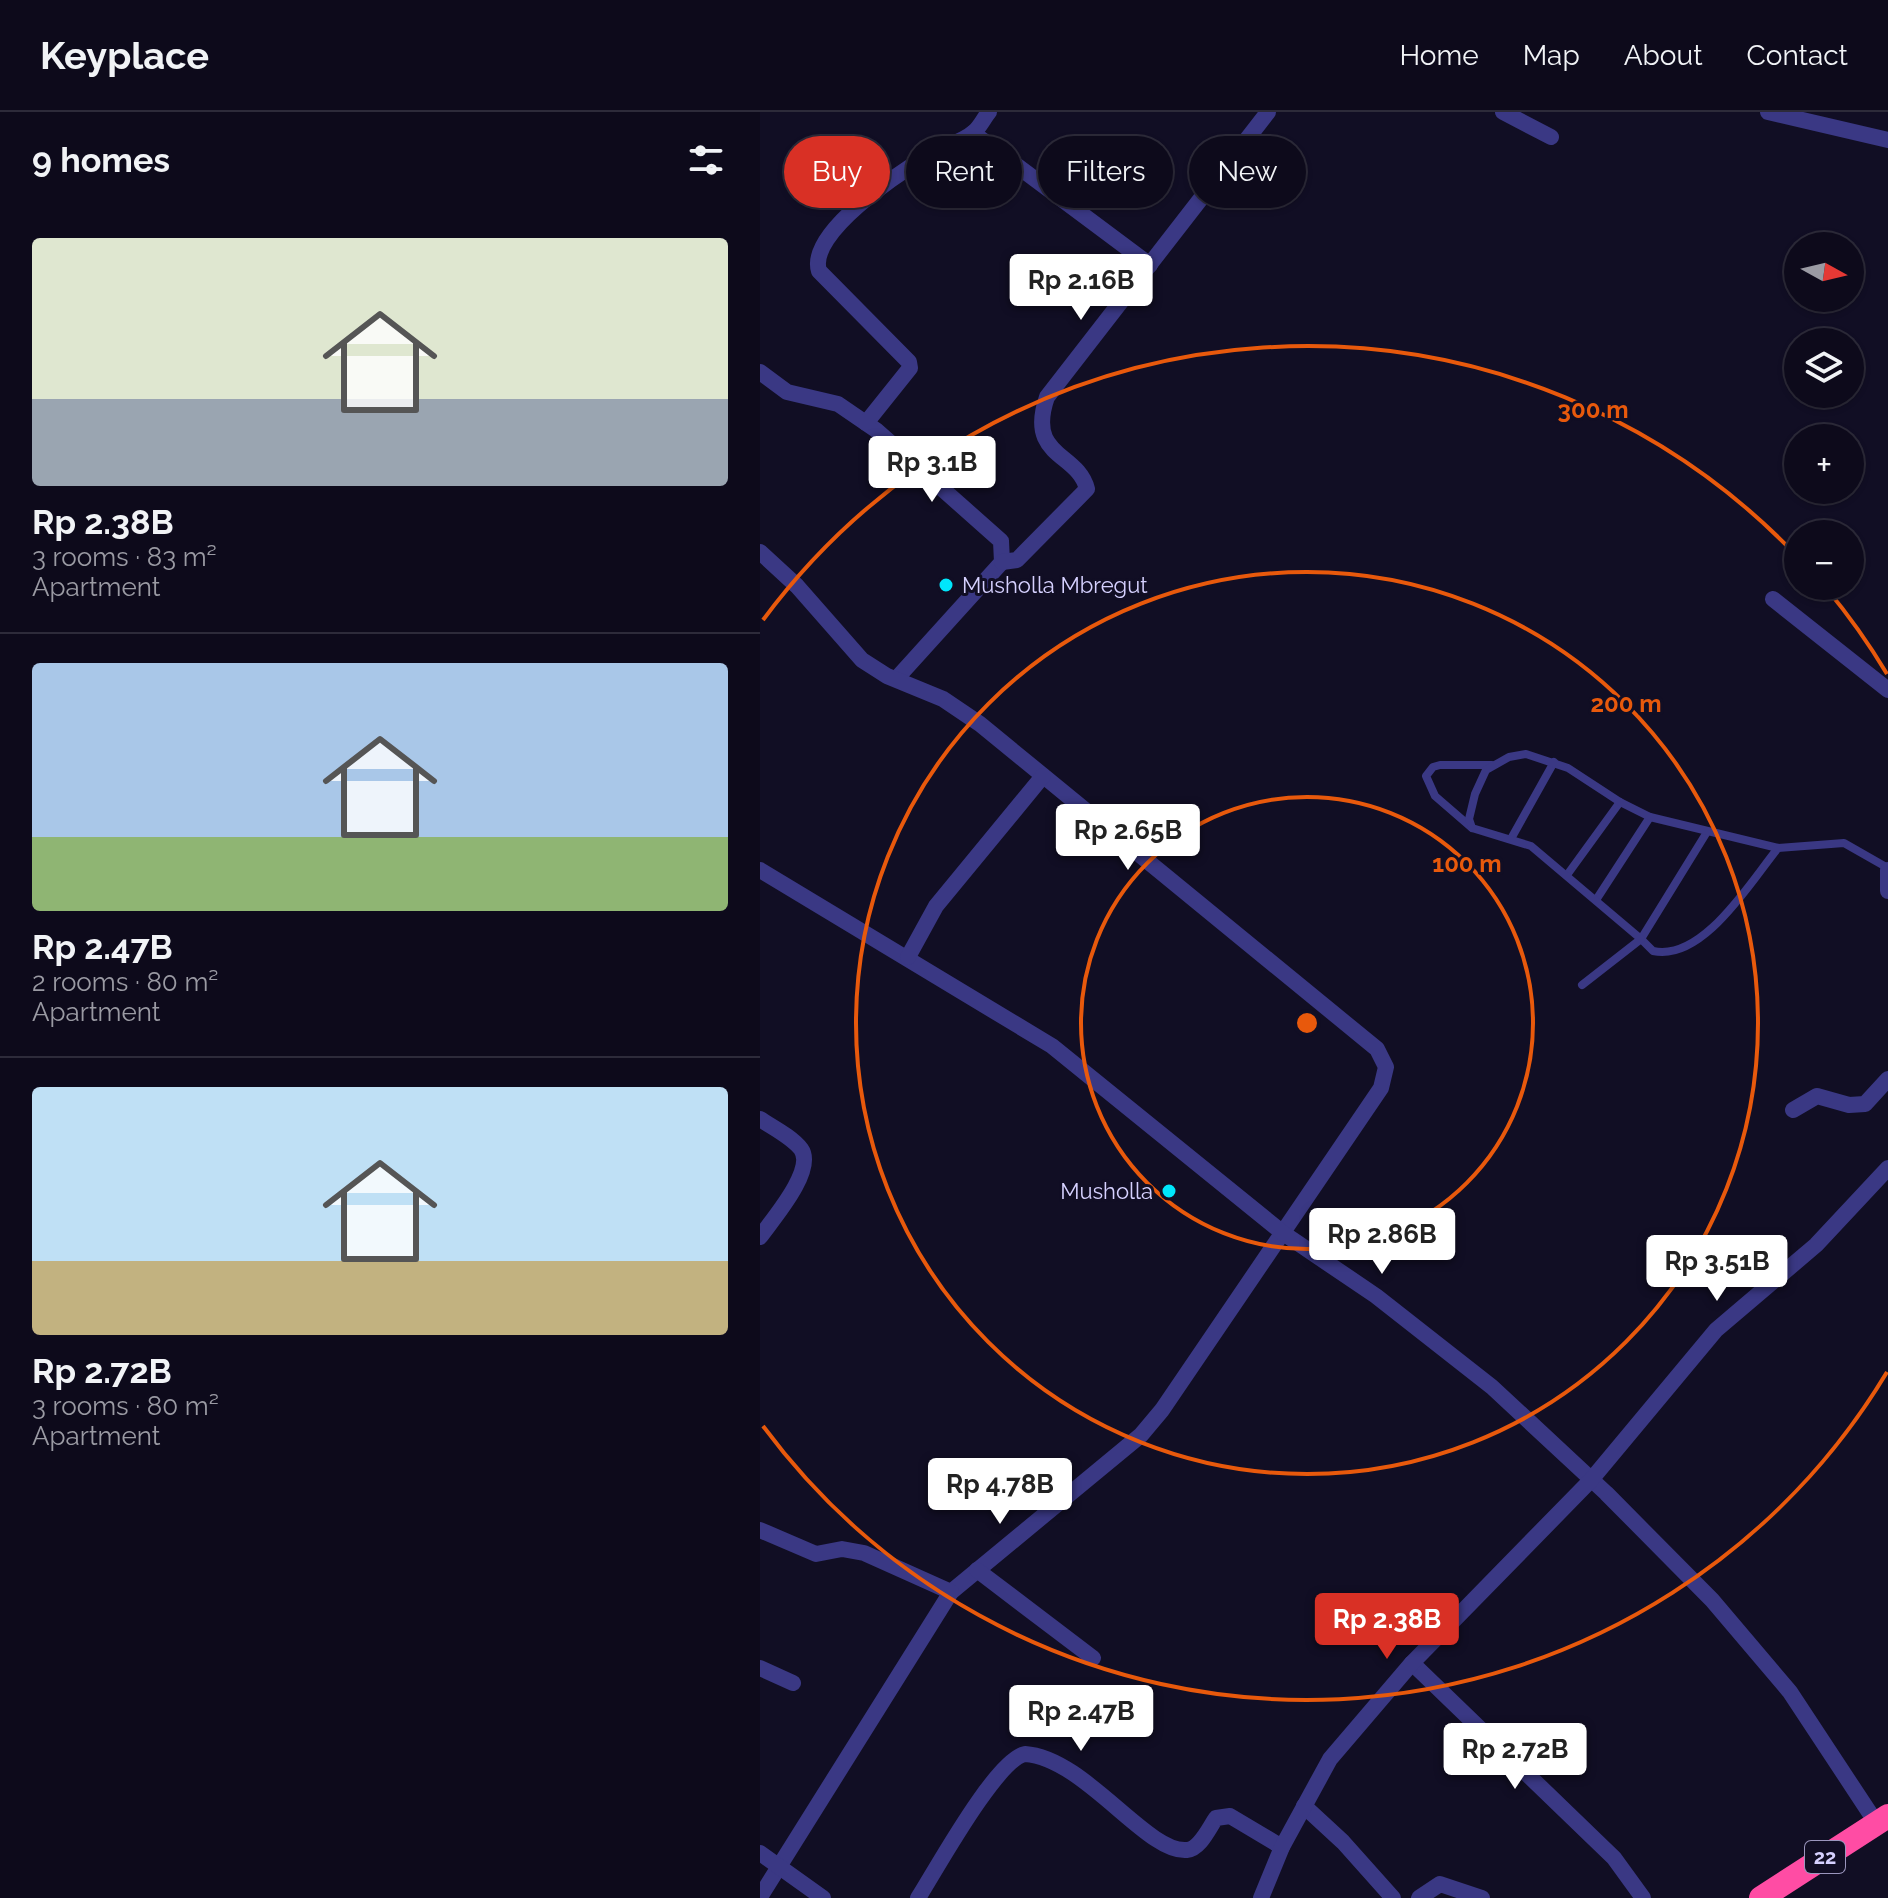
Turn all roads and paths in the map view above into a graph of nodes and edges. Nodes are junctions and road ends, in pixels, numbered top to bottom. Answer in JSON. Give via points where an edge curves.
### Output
{"nodes":[{"id":1,"x":989,"y":112,"type":"edge"},
{"id":2,"x":1268,"y":112,"type":"edge"},
{"id":3,"x":1503,"y":112,"type":"edge"},
{"id":4,"x":1774,"y":114,"type":"edge"},
{"id":5,"x":973,"y":133,"type":"junction"},
{"id":6,"x":1551,"y":137,"type":"dead end"},
{"id":7,"x":1888,"y":140,"type":"edge"},
{"id":8,"x":1150,"y":265,"type":"junction"},
{"id":9,"x":760,"y":372,"type":"edge"},
{"id":10,"x":866,"y":423,"type":"junction"},
{"id":11,"x":760,"y":552,"type":"edge"},
{"id":12,"x":1002,"y":562,"type":"junction"},
{"id":13,"x":1773,"y":599,"type":"dead end"},
{"id":14,"x":897,"y":678,"type":"junction"},
{"id":15,"x":1888,"y":690,"type":"edge"},
{"id":16,"x":1554,"y":762,"type":"junction"},
{"id":17,"x":1493,"y":765,"type":"junction"},
{"id":18,"x":1043,"y":776,"type":"junction"},
{"id":19,"x":1620,"y":802,"type":"junction"},
{"id":20,"x":1650,"y":817,"type":"junction"},
{"id":21,"x":1472,"y":828,"type":"junction"},
{"id":22,"x":1707,"y":832,"type":"junction"},
{"id":23,"x":1512,"y":837,"type":"junction"},
{"id":24,"x":1778,"y":848,"type":"junction"},
{"id":25,"x":1888,"y":869,"type":"edge"},
{"id":26,"x":760,"y":870,"type":"edge"},
{"id":27,"x":1567,"y":875,"type":"junction"},
{"id":28,"x":1888,"y":891,"type":"edge"},
{"id":29,"x":1596,"y":900,"type":"junction"},
{"id":30,"x":1641,"y":939,"type":"junction"},
{"id":31,"x":908,"y":957,"type":"junction"},
{"id":32,"x":1582,"y":985,"type":"dead end"},
{"id":33,"x":1888,"y":1079,"type":"edge"},
{"id":34,"x":1793,"y":1110,"type":"dead end"},
{"id":35,"x":760,"y":1119,"type":"edge"},
{"id":36,"x":1888,"y":1168,"type":"edge"},
{"id":37,"x":1283,"y":1233,"type":"junction"},
{"id":38,"x":760,"y":1237,"type":"edge"},
{"id":39,"x":1591,"y":1480,"type":"junction"},
{"id":40,"x":760,"y":1530,"type":"edge"},
{"id":41,"x":977,"y":1570,"type":"junction"},
{"id":42,"x":951,"y":1592,"type":"junction"},
{"id":43,"x":1093,"y":1658,"type":"dead end"},
{"id":44,"x":1412,"y":1663,"type":"junction"},
{"id":45,"x":760,"y":1668,"type":"edge"},
{"id":46,"x":793,"y":1683,"type":"dead end"},
{"id":47,"x":1304,"y":1806,"type":"junction"},
{"id":48,"x":1882,"y":1820,"type":"edge"},
{"id":49,"x":1282,"y":1847,"type":"junction"},
{"id":50,"x":760,"y":1853,"type":"edge"},
{"id":51,"x":781,"y":1865,"type":"junction"},
{"id":52,"x":760,"y":1897,"type":"edge"},
{"id":53,"x":823,"y":1898,"type":"edge"},
{"id":54,"x":918,"y":1898,"type":"edge"},
{"id":55,"x":1261,"y":1898,"type":"edge"},
{"id":56,"x":1393,"y":1898,"type":"edge"},
{"id":57,"x":1419,"y":1898,"type":"edge"},
{"id":58,"x":1482,"y":1898,"type":"edge"},
{"id":59,"x":1643,"y":1898,"type":"edge"},
{"id":60,"x":1761,"y":1898,"type":"edge"}],
"edges":[{"from":1,"to":5,"type":"street"},
{"from":2,"to":8,"type":"street"},
{"from":3,"to":6,"type":"street"},
{"from":4,"to":7,"type":"street"},
{"from":5,"to":8,"type":"street"},
{"from":5,"to":10,"type":"street","via":[[883,186],[820,248],[819,271],[909,362],[910,368]]},
{"from":8,"to":12,"type":"street","via":[[1047,397],[1043,411],[1046,439],[1087,489],[1017,560]]},
{"from":9,"to":10,"type":"street","via":[[787,392],[838,404]]},
{"from":10,"to":12,"type":"street","via":[[1001,541]]},
{"from":11,"to":14,"type":"street","via":[[862,660]]},
{"from":12,"to":14,"type":"street"},
{"from":13,"to":15,"type":"street"},
{"from":14,"to":18,"type":"street","via":[[943,699]]},
{"from":16,"to":17,"type":"lane","via":[[1526,754]]},
{"from":16,"to":19,"type":"lane"},
{"from":16,"to":23,"type":"lane"},
{"from":17,"to":21,"type":"lane","via":[[1475,794]]},
{"from":17,"to":21,"type":"lane","via":[[1440,765],[1426,776],[1435,796]]},
{"from":18,"to":31,"type":"street","via":[[936,906]]},
{"from":18,"to":37,"type":"street","via":[[1383,1057],[1381,1088]]},
{"from":19,"to":20,"type":"lane"},
{"from":19,"to":27,"type":"lane"},
{"from":20,"to":22,"type":"lane"},
{"from":20,"to":29,"type":"lane"},
{"from":21,"to":23,"type":"lane","via":[[1493,837]]},
{"from":22,"to":24,"type":"lane"},
{"from":22,"to":30,"type":"lane"},
{"from":23,"to":27,"type":"lane"},
{"from":24,"to":25,"type":"lane","via":[[1836,842],[1855,846]]},
{"from":24,"to":30,"type":"lane","via":[[1704,936],[1661,952]]},
{"from":25,"to":28,"type":"street"},
{"from":26,"to":31,"type":"street"},
{"from":27,"to":29,"type":"lane"},
{"from":29,"to":30,"type":"lane"},
{"from":30,"to":32,"type":"lane"},
{"from":31,"to":37,"type":"street","via":[[1085,1069]]},
{"from":33,"to":34,"type":"street","via":[[1865,1104],[1817,1096]]},
{"from":35,"to":38,"type":"street","via":[[801,1149],[804,1161],[791,1194]]},
{"from":36,"to":39,"type":"street","via":[[1816,1245],[1716,1330]]},
{"from":37,"to":39,"type":"street","via":[[1445,1348]]},
{"from":37,"to":41,"type":"street","via":[[1141,1435]]},
{"from":39,"to":44,"type":"street"},
{"from":39,"to":48,"type":"street","via":[[1712,1600],[1790,1692]]},
{"from":40,"to":42,"type":"street","via":[[816,1554],[842,1549],[864,1553]]},
{"from":41,"to":42,"type":"street"},
{"from":41,"to":43,"type":"street"},
{"from":42,"to":51,"type":"street"},
{"from":44,"to":47,"type":"street","via":[[1330,1759]]},
{"from":44,"to":59,"type":"street","via":[[1614,1858]]},
{"from":45,"to":46,"type":"street"},
{"from":47,"to":49,"type":"street"},
{"from":47,"to":56,"type":"street"},
{"from":48,"to":60,"type":"highway","number":"22"},
{"from":49,"to":54,"type":"street","via":[[1230,1816],[1216,1818],[1194,1847],[1172,1846],[1080,1776],[1048,1758],[1025,1754],[1007,1765],[976,1805]]},
{"from":49,"to":55,"type":"street"},
{"from":50,"to":51,"type":"street"},
{"from":51,"to":52,"type":"street"},
{"from":51,"to":53,"type":"street"},
{"from":57,"to":58,"type":"street","via":[[1440,1884]]}]}
